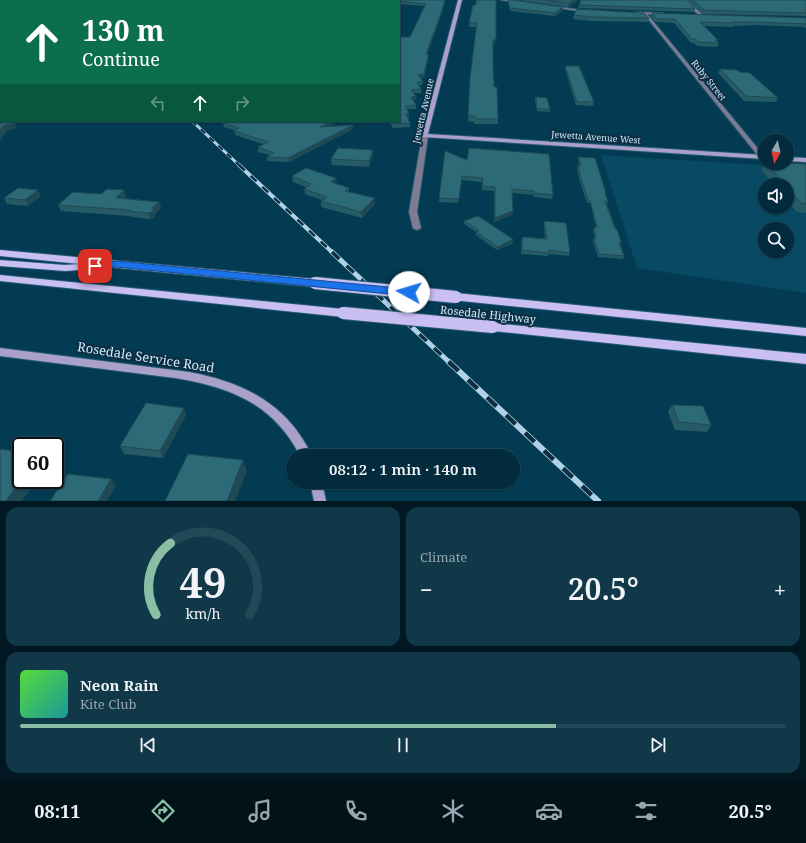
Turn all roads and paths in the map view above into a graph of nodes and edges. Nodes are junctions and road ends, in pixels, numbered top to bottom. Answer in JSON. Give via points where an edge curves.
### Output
{"nodes":[{"id":1,"x":460,"y":0,"type":"edge"},
{"id":2,"x":503,"y":0,"type":"edge"},
{"id":3,"x":684,"y":0,"type":"edge"},
{"id":4,"x":589,"y":12,"type":"edge"},
{"id":5,"x":630,"y":13,"type":"edge"},
{"id":6,"x":645,"y":14,"type":"junction"},
{"id":7,"x":666,"y":14,"type":"edge"},
{"id":8,"x":695,"y":16,"type":"edge"},
{"id":9,"x":702,"y":16,"type":"junction"},
{"id":10,"x":709,"y":16,"type":"edge"},
{"id":11,"x":425,"y":136,"type":"junction"},
{"id":12,"x":758,"y":151,"type":"edge"},
{"id":13,"x":758,"y":157,"type":"edge"},
{"id":14,"x":794,"y":159,"type":"edge"},
{"id":15,"x":806,"y":160,"type":"edge"},
{"id":16,"x":417,"y":228,"type":"dead end"},
{"id":17,"x":0,"y":253,"type":"edge"},
{"id":18,"x":0,"y":263,"type":"edge"},
{"id":19,"x":116,"y":264,"type":"junction"},
{"id":20,"x":0,"y":278,"type":"edge"},
{"id":21,"x":806,"y":332,"type":"edge"},
{"id":22,"x":0,"y":352,"type":"edge"},
{"id":23,"x":806,"y":359,"type":"edge"},
{"id":24,"x":303,"y":449,"type":"edge"},
{"id":25,"x":317,"y":489,"type":"edge"},
{"id":26,"x":320,"y":501,"type":"edge"}],
"edges":[{"from":1,"to":11,"type":"street","name":"Jewetta Avenue"},
{"from":2,"to":4,"type":"street"},
{"from":3,"to":9,"type":"street"},
{"from":5,"to":6,"type":"street"},
{"from":6,"to":7,"type":"street"},
{"from":6,"to":12,"type":"street","name":"Ruby Street"},
{"from":8,"to":9,"type":"street"},
{"from":9,"to":10,"type":"street"},
{"from":11,"to":13,"type":"street","name":"Jewetta Avenue West"},
{"from":11,"to":16,"type":"street","name":"Jewetta Avenue","via":[[413,212]]},
{"from":14,"to":15,"type":"street"},
{"from":17,"to":19,"type":"main road","name":"Rosedale Highway"},
{"from":18,"to":19,"type":"main road","via":[[65,268]]},
{"from":19,"to":21,"type":"main road","name":"Rosedale Highway","bridge":true},
{"from":20,"to":23,"type":"main road","name":"Rosedale Highway","bridge":true},
{"from":22,"to":24,"type":"street","name":"Rosedale Service Road","via":[[188,376],[221,384],[243,392],[269,409],[289,429]]},
{"from":25,"to":26,"type":"street"}]}
